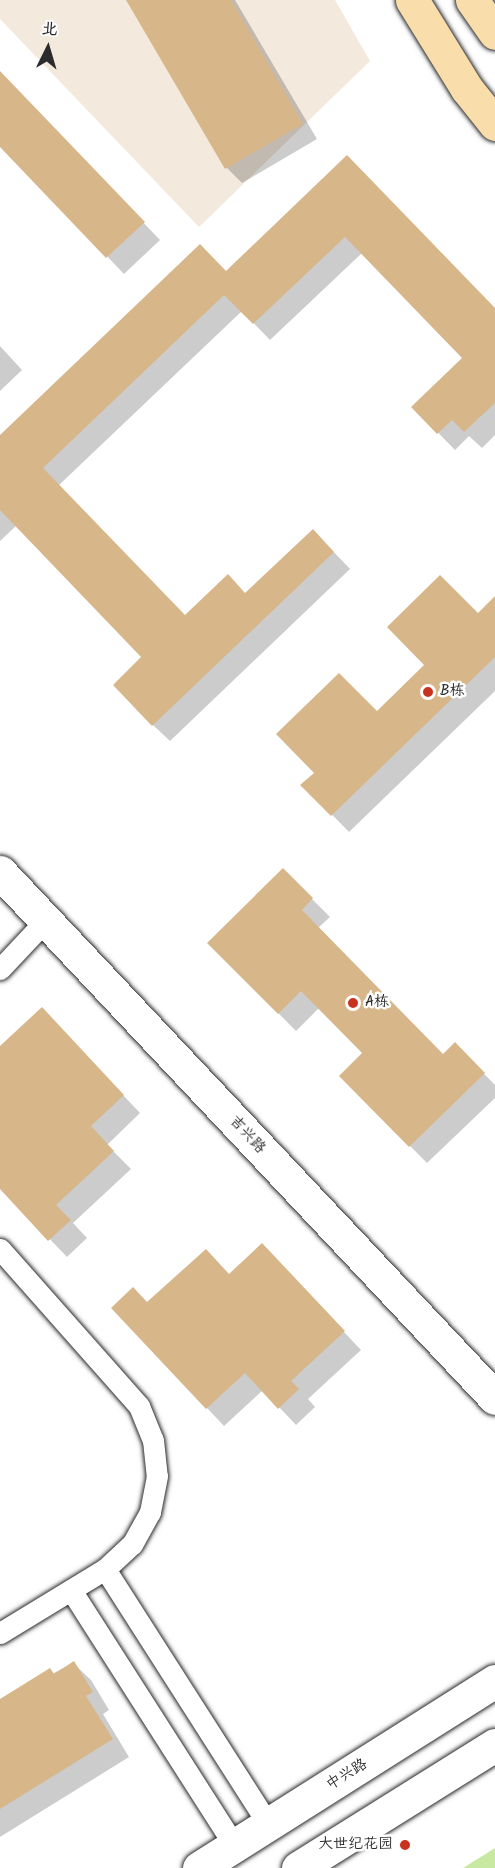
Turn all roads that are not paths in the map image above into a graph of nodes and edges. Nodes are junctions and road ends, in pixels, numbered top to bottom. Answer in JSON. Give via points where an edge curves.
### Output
{"nodes":[{"id":1,"x":412,"y":0,"type":"edge"},
{"id":2,"x":472,"y":0,"type":"edge"},
{"id":3,"x":495,"y":33,"type":"edge"},
{"id":4,"x":495,"y":124,"type":"edge"},
{"id":5,"x":0,"y":872,"type":"edge"},
{"id":6,"x":45,"y":921,"type":"junction"},
{"id":7,"x":0,"y":969,"type":"edge"},
{"id":8,"x":0,"y":1249,"type":"edge"},
{"id":9,"x":495,"y":1398,"type":"edge"},
{"id":10,"x":105,"y":1569,"type":"junction"},
{"id":11,"x":71,"y":1590,"type":"junction"},
{"id":12,"x":0,"y":1633,"type":"edge"},
{"id":13,"x":495,"y":1681,"type":"edge"},
{"id":14,"x":495,"y":1745,"type":"edge"},
{"id":15,"x":268,"y":1824,"type":"junction"},
{"id":16,"x":234,"y":1845,"type":"junction"},
{"id":17,"x":199,"y":1868,"type":"edge"},
{"id":18,"x":298,"y":1868,"type":"edge"}],
"edges":[{"from":1,"to":4,"type":"main road","via":[[467,89]]},
{"from":2,"to":3,"type":"main road"},
{"from":5,"to":6,"type":"street","name":"吉兴路"},
{"from":6,"to":7,"type":"lane"},
{"from":6,"to":9,"type":"street","name":"吉兴路"},
{"from":8,"to":10,"type":"lane","via":[[139,1406],[153,1440],[157,1476],[150,1512],[132,1544]]},
{"from":10,"to":11,"type":"lane"},
{"from":10,"to":15,"type":"lane"},
{"from":11,"to":12,"type":"lane"},
{"from":11,"to":16,"type":"lane"},
{"from":13,"to":15,"type":"street","name":"中兴路"},
{"from":14,"to":18,"type":"street"},
{"from":15,"to":16,"type":"street","name":"中兴路"},
{"from":16,"to":17,"type":"street","name":"中兴路"}]}
